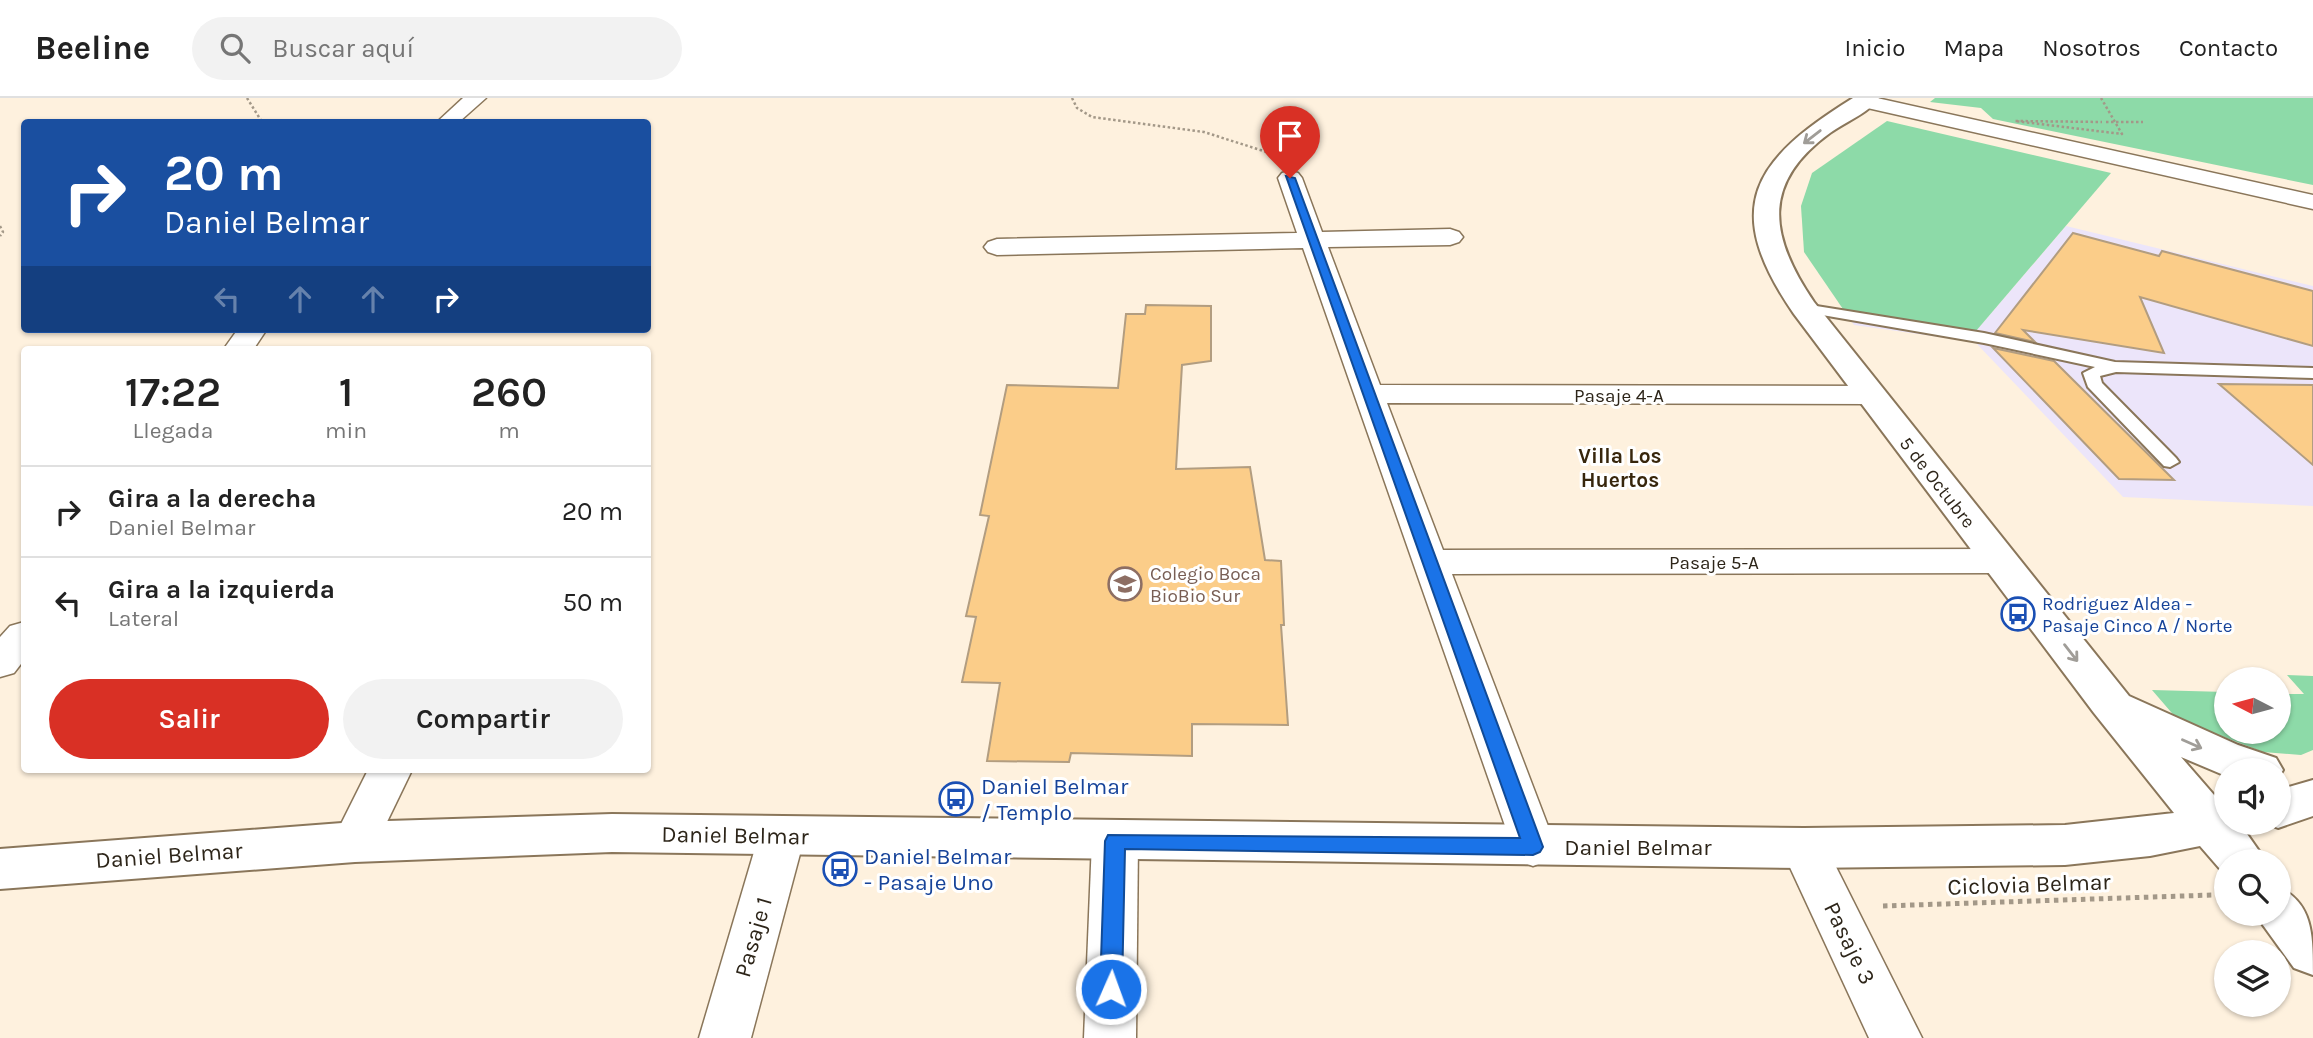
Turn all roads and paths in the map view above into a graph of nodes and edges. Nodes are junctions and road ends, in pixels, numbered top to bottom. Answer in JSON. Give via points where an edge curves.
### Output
{"nodes":[{"id":1,"x":247,"y":98,"type":"edge"},
{"id":2,"x":476,"y":98,"type":"edge"},
{"id":3,"x":1072,"y":98,"type":"edge"},
{"id":4,"x":2101,"y":98,"type":"edge"},
{"id":5,"x":1866,"y":99,"type":"edge"},
{"id":6,"x":260,"y":119,"type":"edge"},
{"id":7,"x":451,"y":119,"type":"edge"},
{"id":8,"x":2114,"y":122,"type":"junction"},
{"id":9,"x":2143,"y":122,"type":"dead end"},
{"id":10,"x":1290,"y":178,"type":"joint"},
{"id":11,"x":2313,"y":202,"type":"edge"},
{"id":12,"x":0,"y":226,"type":"edge"},
{"id":13,"x":0,"y":236,"type":"edge"},
{"id":14,"x":1450,"y":237,"type":"dead end"},
{"id":15,"x":1312,"y":240,"type":"junction"},
{"id":16,"x":998,"y":247,"type":"dead end"},
{"id":17,"x":1804,"y":308,"type":"junction"},
{"id":18,"x":2115,"y":368,"type":"junction"},
{"id":19,"x":2313,"y":373,"type":"edge"},
{"id":20,"x":1368,"y":394,"type":"junction"},
{"id":21,"x":1871,"y":395,"type":"junction"},
{"id":22,"x":2170,"y":462,"type":"dead end"},
{"id":23,"x":1999,"y":561,"type":"junction"},
{"id":24,"x":1429,"y":562,"type":"junction"},
{"id":25,"x":21,"y":638,"type":"edge"},
{"id":26,"x":0,"y":663,"type":"edge"},
{"id":27,"x":2109,"y":702,"type":"junction"},
{"id":28,"x":2230,"y":758,"type":"edge"},
{"id":29,"x":389,"y":773,"type":"edge"},
{"id":30,"x":2291,"y":778,"type":"edge"},
{"id":31,"x":2313,"y":783,"type":"edge"},
{"id":32,"x":2313,"y":798,"type":"edge"},
{"id":33,"x":2291,"y":805,"type":"edge"},
{"id":34,"x":2214,"y":818,"type":"edge"},
{"id":35,"x":2214,"y":824,"type":"edge"},
{"id":36,"x":782,"y":835,"type":"junction"},
{"id":37,"x":1115,"y":841,"type":"junction"},
{"id":38,"x":355,"y":842,"type":"junction"},
{"id":39,"x":1533,"y":847,"type":"junction"},
{"id":40,"x":1804,"y":848,"type":"junction"},
{"id":41,"x":0,"y":869,"type":"edge"},
{"id":42,"x":2214,"y":894,"type":"edge"},
{"id":43,"x":1833,"y":907,"type":"junction"},
{"id":44,"x":2291,"y":924,"type":"edge"},
{"id":45,"x":2313,"y":952,"type":"edge"},
{"id":46,"x":724,"y":1038,"type":"edge"},
{"id":47,"x":1110,"y":1038,"type":"edge"},
{"id":48,"x":1896,"y":1038,"type":"edge"}],
"edges":[{"from":1,"to":6,"type":"path"},
{"from":2,"to":7,"type":"street"},
{"from":3,"to":10,"type":"path","via":[[1077,108],[1092,117],[1204,132],[1271,152]]},
{"from":4,"to":8,"type":"path","bridge":true},
{"from":5,"to":11,"type":"street"},
{"from":5,"to":17,"type":"main road","name":"5 de Octubre","one_way":true,"via":[[1784,161],[1766,199],[1770,242]]},
{"from":8,"to":8,"type":"path","bridge":true,"via":[[2122,134],[2015,121],[2102,122]]},
{"from":8,"to":9,"type":"path"},
{"from":10,"to":15,"type":"street"},
{"from":12,"to":13,"type":"path"},
{"from":14,"to":15,"type":"street"},
{"from":15,"to":16,"type":"street"},
{"from":15,"to":20,"type":"street"},
{"from":17,"to":18,"type":"lane","via":[[1984,338]]},
{"from":17,"to":21,"type":"main road","name":"5 de Octubre"},
{"from":18,"to":19,"type":"lane"},
{"from":18,"to":22,"type":"lane","via":[[2091,373],[2094,384]]},
{"from":20,"to":21,"type":"street","name":"Pasaje 4-A"},
{"from":20,"to":24,"type":"street"},
{"from":21,"to":23,"type":"main road","name":"5 de Octubre"},
{"from":23,"to":24,"type":"street","name":"Pasaje 5-A"},
{"from":23,"to":27,"type":"main road","name":"5 de Octubre","one_way":true},
{"from":24,"to":39,"type":"street"},
{"from":25,"to":26,"type":"street"},
{"from":27,"to":28,"type":"main road","one_way":true},
{"from":27,"to":34,"type":"main road","name":"5 de Octubre"},
{"from":29,"to":38,"type":"street"},
{"from":30,"to":31,"type":"main road"},
{"from":32,"to":33,"type":"main road"},
{"from":35,"to":40,"type":"main road","name":"Daniel Belmar","via":[[2150,837],[2066,845]]},
{"from":36,"to":37,"type":"main road","name":"Daniel Belmar"},
{"from":36,"to":38,"type":"main road","name":"Daniel Belmar","via":[[471,835]]},
{"from":36,"to":46,"type":"street","name":"Pasaje 1"},
{"from":37,"to":39,"type":"main road","name":"Daniel Belmar"},
{"from":37,"to":47,"type":"street"},
{"from":38,"to":41,"type":"main road","name":"Daniel Belmar"},
{"from":39,"to":40,"type":"main road","name":"Daniel Belmar"},
{"from":40,"to":43,"type":"street","name":"Pasaje 3"},
{"from":42,"to":43,"type":"path","name":"Ciclovia Belmar"},
{"from":43,"to":48,"type":"street","name":"Pasaje 3"},
{"from":44,"to":45,"type":"main road"}]}
